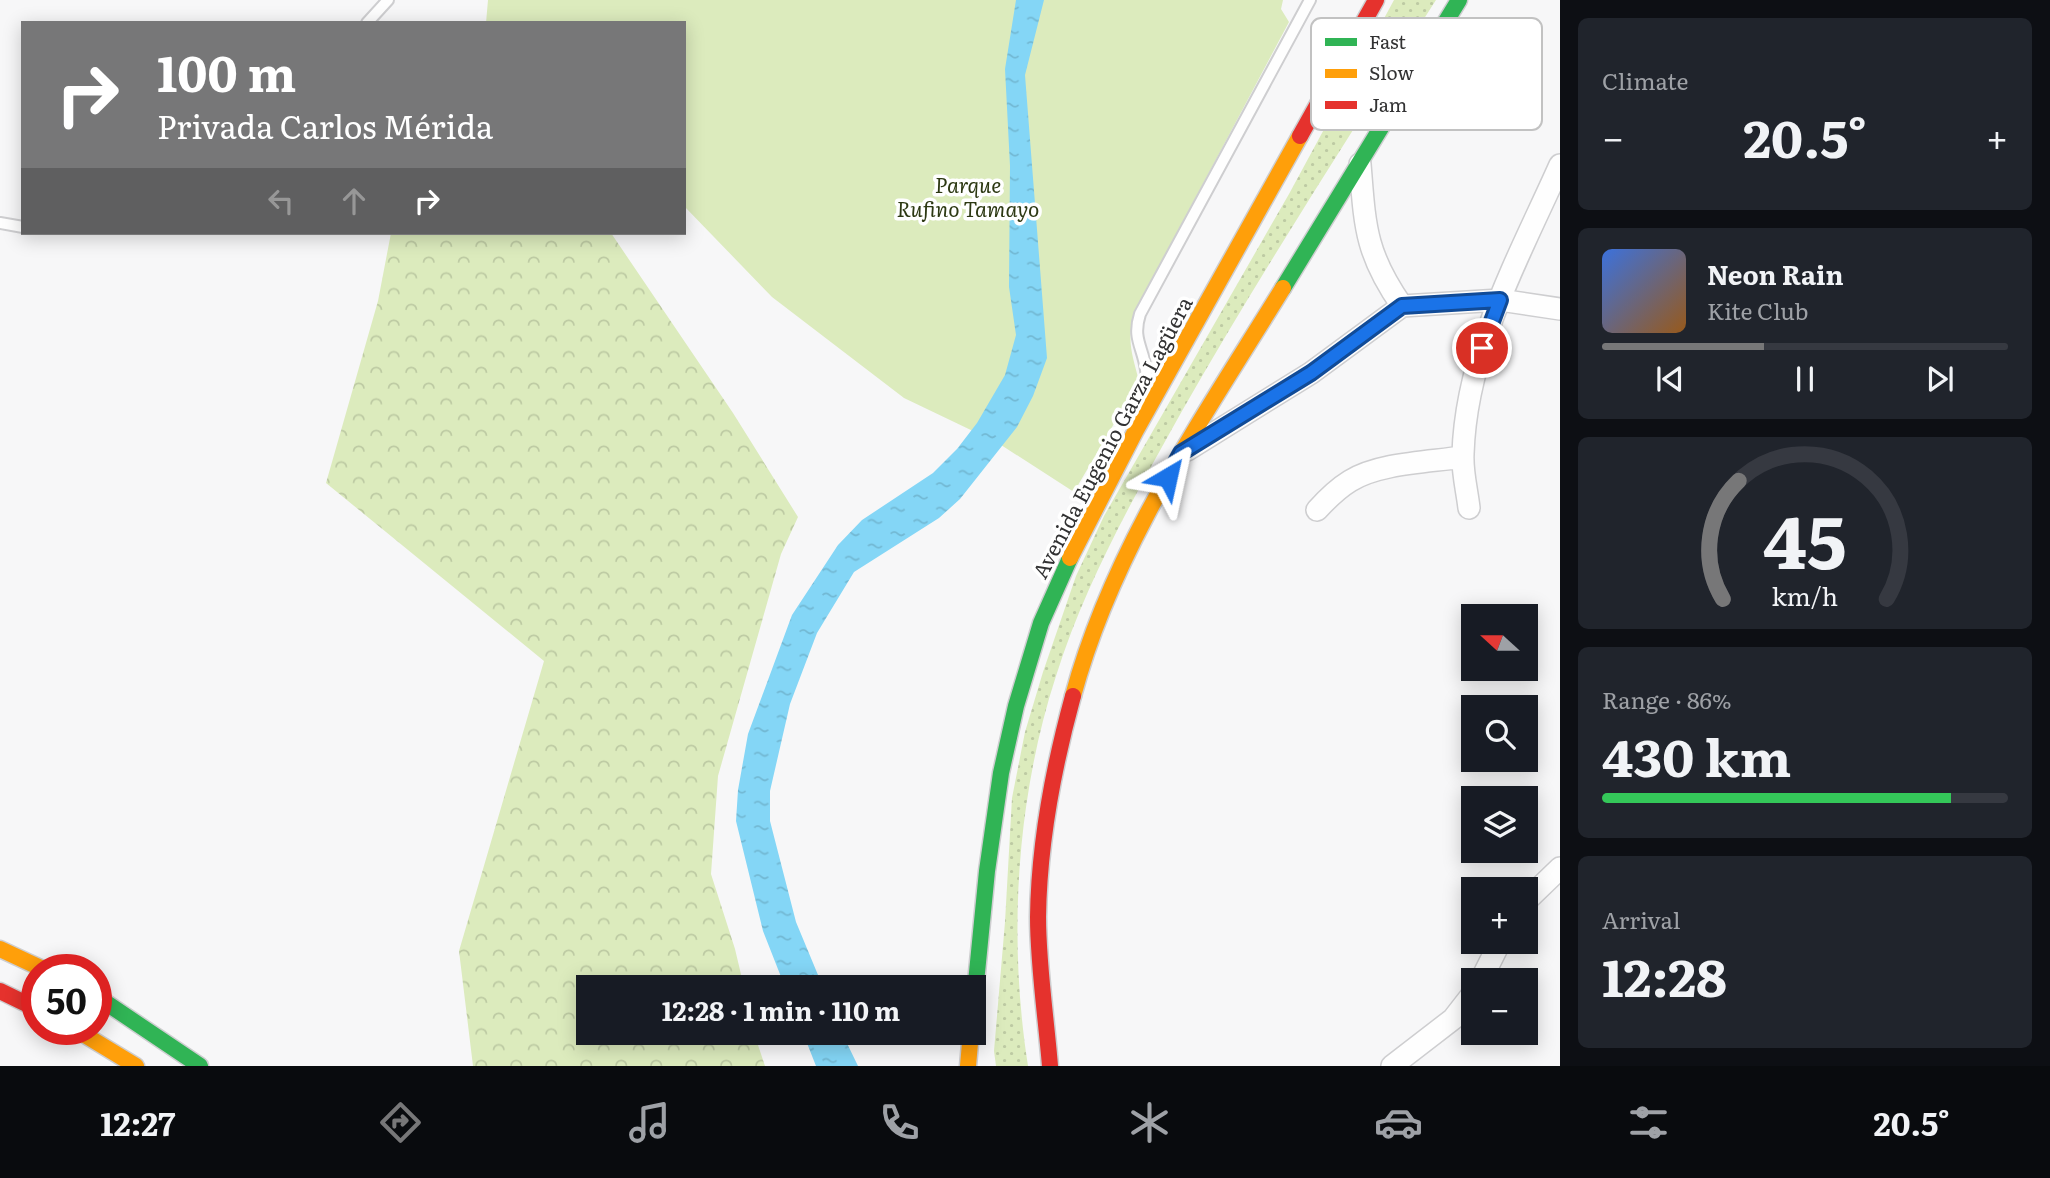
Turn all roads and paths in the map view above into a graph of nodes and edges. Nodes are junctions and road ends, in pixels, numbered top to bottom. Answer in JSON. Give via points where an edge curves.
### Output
{"nodes":[{"id":1,"x":388,"y":0,"type":"edge"},
{"id":2,"x":1310,"y":0,"type":"edge"},
{"id":3,"x":1376,"y":0,"type":"edge"},
{"id":4,"x":1458,"y":0,"type":"edge"},
{"id":5,"x":1366,"y":18,"type":"edge"},
{"id":6,"x":1447,"y":18,"type":"edge"},
{"id":7,"x":369,"y":21,"type":"edge"},
{"id":8,"x":1311,"y":116,"type":"edge"},
{"id":9,"x":1380,"y":130,"type":"edge"},
{"id":10,"x":1360,"y":164,"type":"junction"},
{"id":11,"x":1560,"y":165,"type":"edge"},
{"id":12,"x":0,"y":223,"type":"edge"},
{"id":13,"x":21,"y":226,"type":"edge"},
{"id":14,"x":1500,"y":300,"type":"junction"},
{"id":15,"x":1402,"y":306,"type":"junction"},
{"id":16,"x":1560,"y":309,"type":"edge"},
{"id":17,"x":1147,"y":410,"type":"junction"},
{"id":18,"x":1181,"y":453,"type":"junction"},
{"id":19,"x":1462,"y":457,"type":"junction"},
{"id":20,"x":1469,"y":508,"type":"dead end"},
{"id":21,"x":1317,"y":510,"type":"dead end"},
{"id":22,"x":1560,"y":868,"type":"edge"},
{"id":23,"x":1538,"y":889,"type":"edge"},
{"id":24,"x":0,"y":949,"type":"edge"},
{"id":25,"x":21,"y":959,"type":"edge"},
{"id":26,"x":976,"y":975,"type":"edge"},
{"id":27,"x":0,"y":991,"type":"edge"},
{"id":28,"x":21,"y":1001,"type":"edge"},
{"id":29,"x":112,"y":1007,"type":"edge"},
{"id":30,"x":1461,"y":1009,"type":"edge"},
{"id":31,"x":101,"y":1045,"type":"edge"},
{"id":32,"x":970,"y":1045,"type":"edge"},
{"id":33,"x":136,"y":1066,"type":"edge"},
{"id":34,"x":200,"y":1066,"type":"edge"},
{"id":35,"x":968,"y":1066,"type":"edge"},
{"id":36,"x":1050,"y":1066,"type":"edge"},
{"id":37,"x":1392,"y":1066,"type":"edge"}],
"edges":[{"from":1,"to":7,"type":"lane"},
{"from":2,"to":17,"type":"lane","via":[[1140,314],[1136,341],[1146,368]]},
{"from":3,"to":5,"type":"main road","name":"Avenida Eugenio Garza Lagüera"},
{"from":4,"to":6,"type":"main road"},
{"from":8,"to":17,"type":"main road","name":"Avenida Eugenio Garza Lagüera"},
{"from":9,"to":10,"type":"main road"},
{"from":10,"to":15,"type":"street","via":[[1370,247]]},
{"from":10,"to":18,"type":"main road"},
{"from":11,"to":14,"type":"street"},
{"from":12,"to":13,"type":"lane"},
{"from":14,"to":15,"type":"street"},
{"from":14,"to":16,"type":"street"},
{"from":14,"to":19,"type":"street","via":[[1472,384]]},
{"from":15,"to":18,"type":"street","via":[[1311,373]]},
{"from":17,"to":26,"type":"main road","name":"Avenida Eugenio Garza Lagüera","via":[[1071,555],[1041,624],[1016,706],[986,871]]},
{"from":18,"to":36,"type":"main road","via":[[1128,548],[1098,620],[1057,753],[1045,816],[1038,920]]},
{"from":19,"to":20,"type":"street"},
{"from":19,"to":21,"type":"street","via":[[1373,471],[1339,488]]},
{"from":22,"to":23,"type":"street"},
{"from":24,"to":25,"type":"main road"},
{"from":27,"to":28,"type":"main road"},
{"from":29,"to":34,"type":"main road"},
{"from":30,"to":37,"type":"street"},
{"from":31,"to":33,"type":"main road"},
{"from":32,"to":35,"type":"main road"}]}
